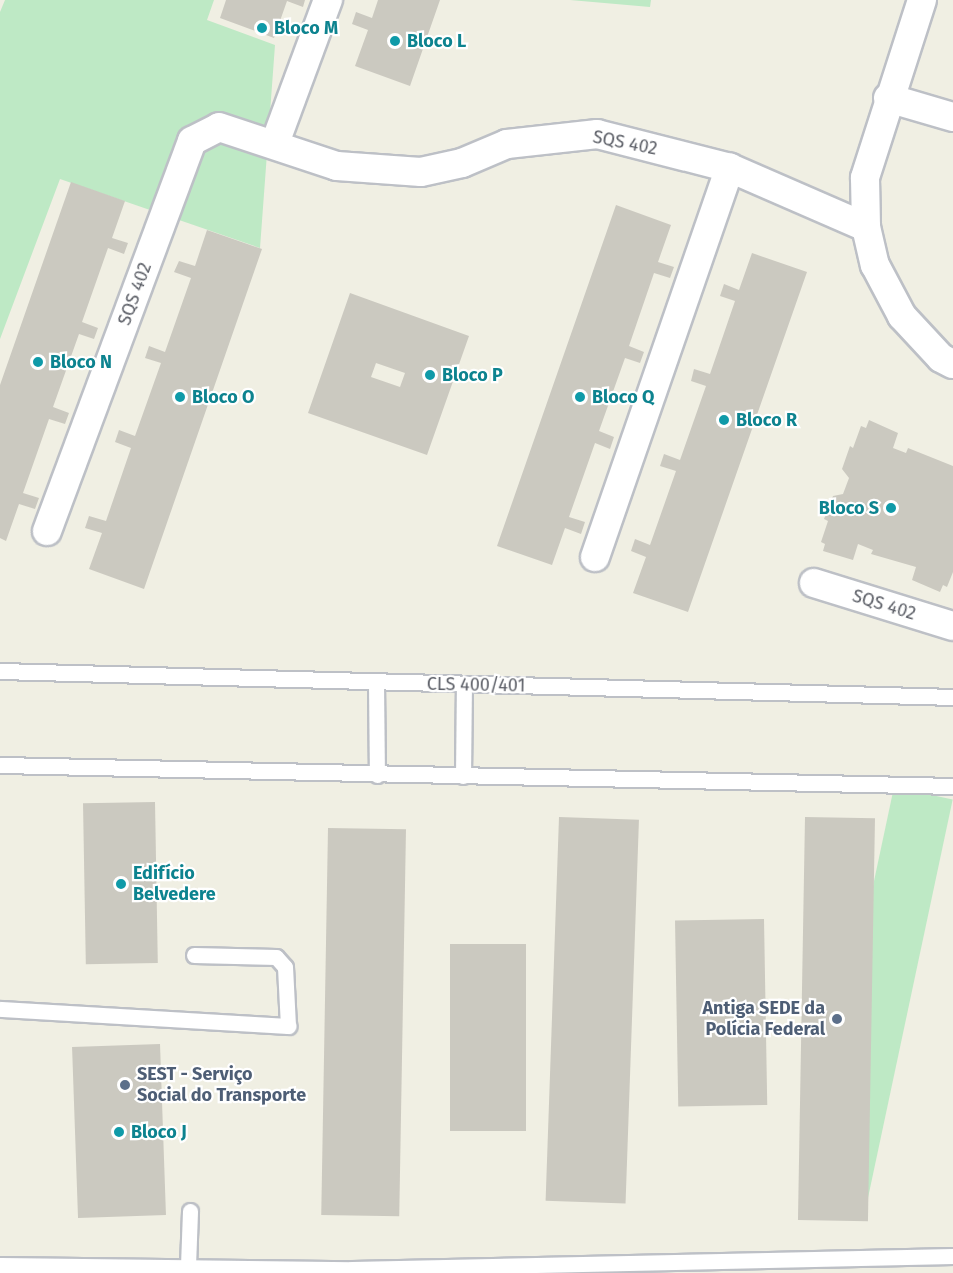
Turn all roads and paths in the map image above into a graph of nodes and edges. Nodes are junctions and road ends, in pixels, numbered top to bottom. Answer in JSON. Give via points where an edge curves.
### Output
{"nodes":[{"id":1,"x":328,"y":0,"type":"edge"},
{"id":2,"x":922,"y":0,"type":"edge"},
{"id":3,"x":888,"y":98,"type":"junction"},
{"id":4,"x":953,"y":117,"type":"edge"},
{"id":5,"x":275,"y":143,"type":"junction"},
{"id":6,"x":730,"y":168,"type":"junction"},
{"id":7,"x":866,"y":226,"type":"junction"},
{"id":8,"x":953,"y":364,"type":"edge"},
{"id":9,"x":47,"y":531,"type":"dead end"},
{"id":10,"x":595,"y":556,"type":"dead end"},
{"id":11,"x":814,"y":583,"type":"dead end"},
{"id":12,"x":953,"y":626,"type":"edge"},
{"id":13,"x":0,"y":671,"type":"edge"},
{"id":14,"x":376,"y":683,"type":"junction"},
{"id":15,"x":464,"y":685,"type":"junction"},
{"id":16,"x":953,"y":697,"type":"edge"},
{"id":17,"x":0,"y":765,"type":"edge"},
{"id":18,"x":377,"y":775,"type":"junction"},
{"id":19,"x":464,"y":776,"type":"junction"},
{"id":20,"x":953,"y":786,"type":"edge"},
{"id":21,"x":194,"y":955,"type":"dead end"},
{"id":22,"x":0,"y":1010,"type":"edge"},
{"id":23,"x":190,"y":1211,"type":"dead end"},
{"id":24,"x":953,"y":1256,"type":"edge"},
{"id":25,"x":0,"y":1265,"type":"edge"},
{"id":26,"x":847,"y":1265,"type":"edge"},
{"id":27,"x":188,"y":1266,"type":"junction"},
{"id":28,"x":266,"y":1271,"type":"edge"},
{"id":29,"x":352,"y":1271,"type":"edge"}],
"edges":[{"from":1,"to":5,"type":"street"},
{"from":2,"to":3,"type":"street"},
{"from":3,"to":4,"type":"street"},
{"from":3,"to":7,"type":"street","via":[[865,178]]},
{"from":5,"to":6,"type":"street","name":"SQS 402","via":[[337,166],[421,172],[462,163],[507,144],[597,134]]},
{"from":5,"to":9,"type":"street","name":"SQS 402","via":[[219,127],[192,141]]},
{"from":6,"to":7,"type":"street","name":"SQS 402"},
{"from":6,"to":10,"type":"street"},
{"from":7,"to":8,"type":"street","via":[[875,265],[902,315],[941,358]]},
{"from":11,"to":12,"type":"street","name":"SQS 402"},
{"from":13,"to":14,"type":"lane","name":"CLS 400/401"},
{"from":14,"to":15,"type":"lane","name":"CLS 400/401"},
{"from":14,"to":18,"type":"lane"},
{"from":15,"to":16,"type":"lane","name":"CLS 400/401"},
{"from":15,"to":19,"type":"lane"},
{"from":17,"to":18,"type":"lane"},
{"from":18,"to":19,"type":"lane"},
{"from":19,"to":20,"type":"lane"},
{"from":21,"to":22,"type":"lane","via":[[276,957],[285,967],[288,1026]]},
{"from":23,"to":27,"type":"lane"},
{"from":24,"to":26,"type":"lane"},
{"from":25,"to":27,"type":"lane"},
{"from":26,"to":29,"type":"lane"},
{"from":27,"to":28,"type":"lane"},
{"from":28,"to":29,"type":"lane"}]}
